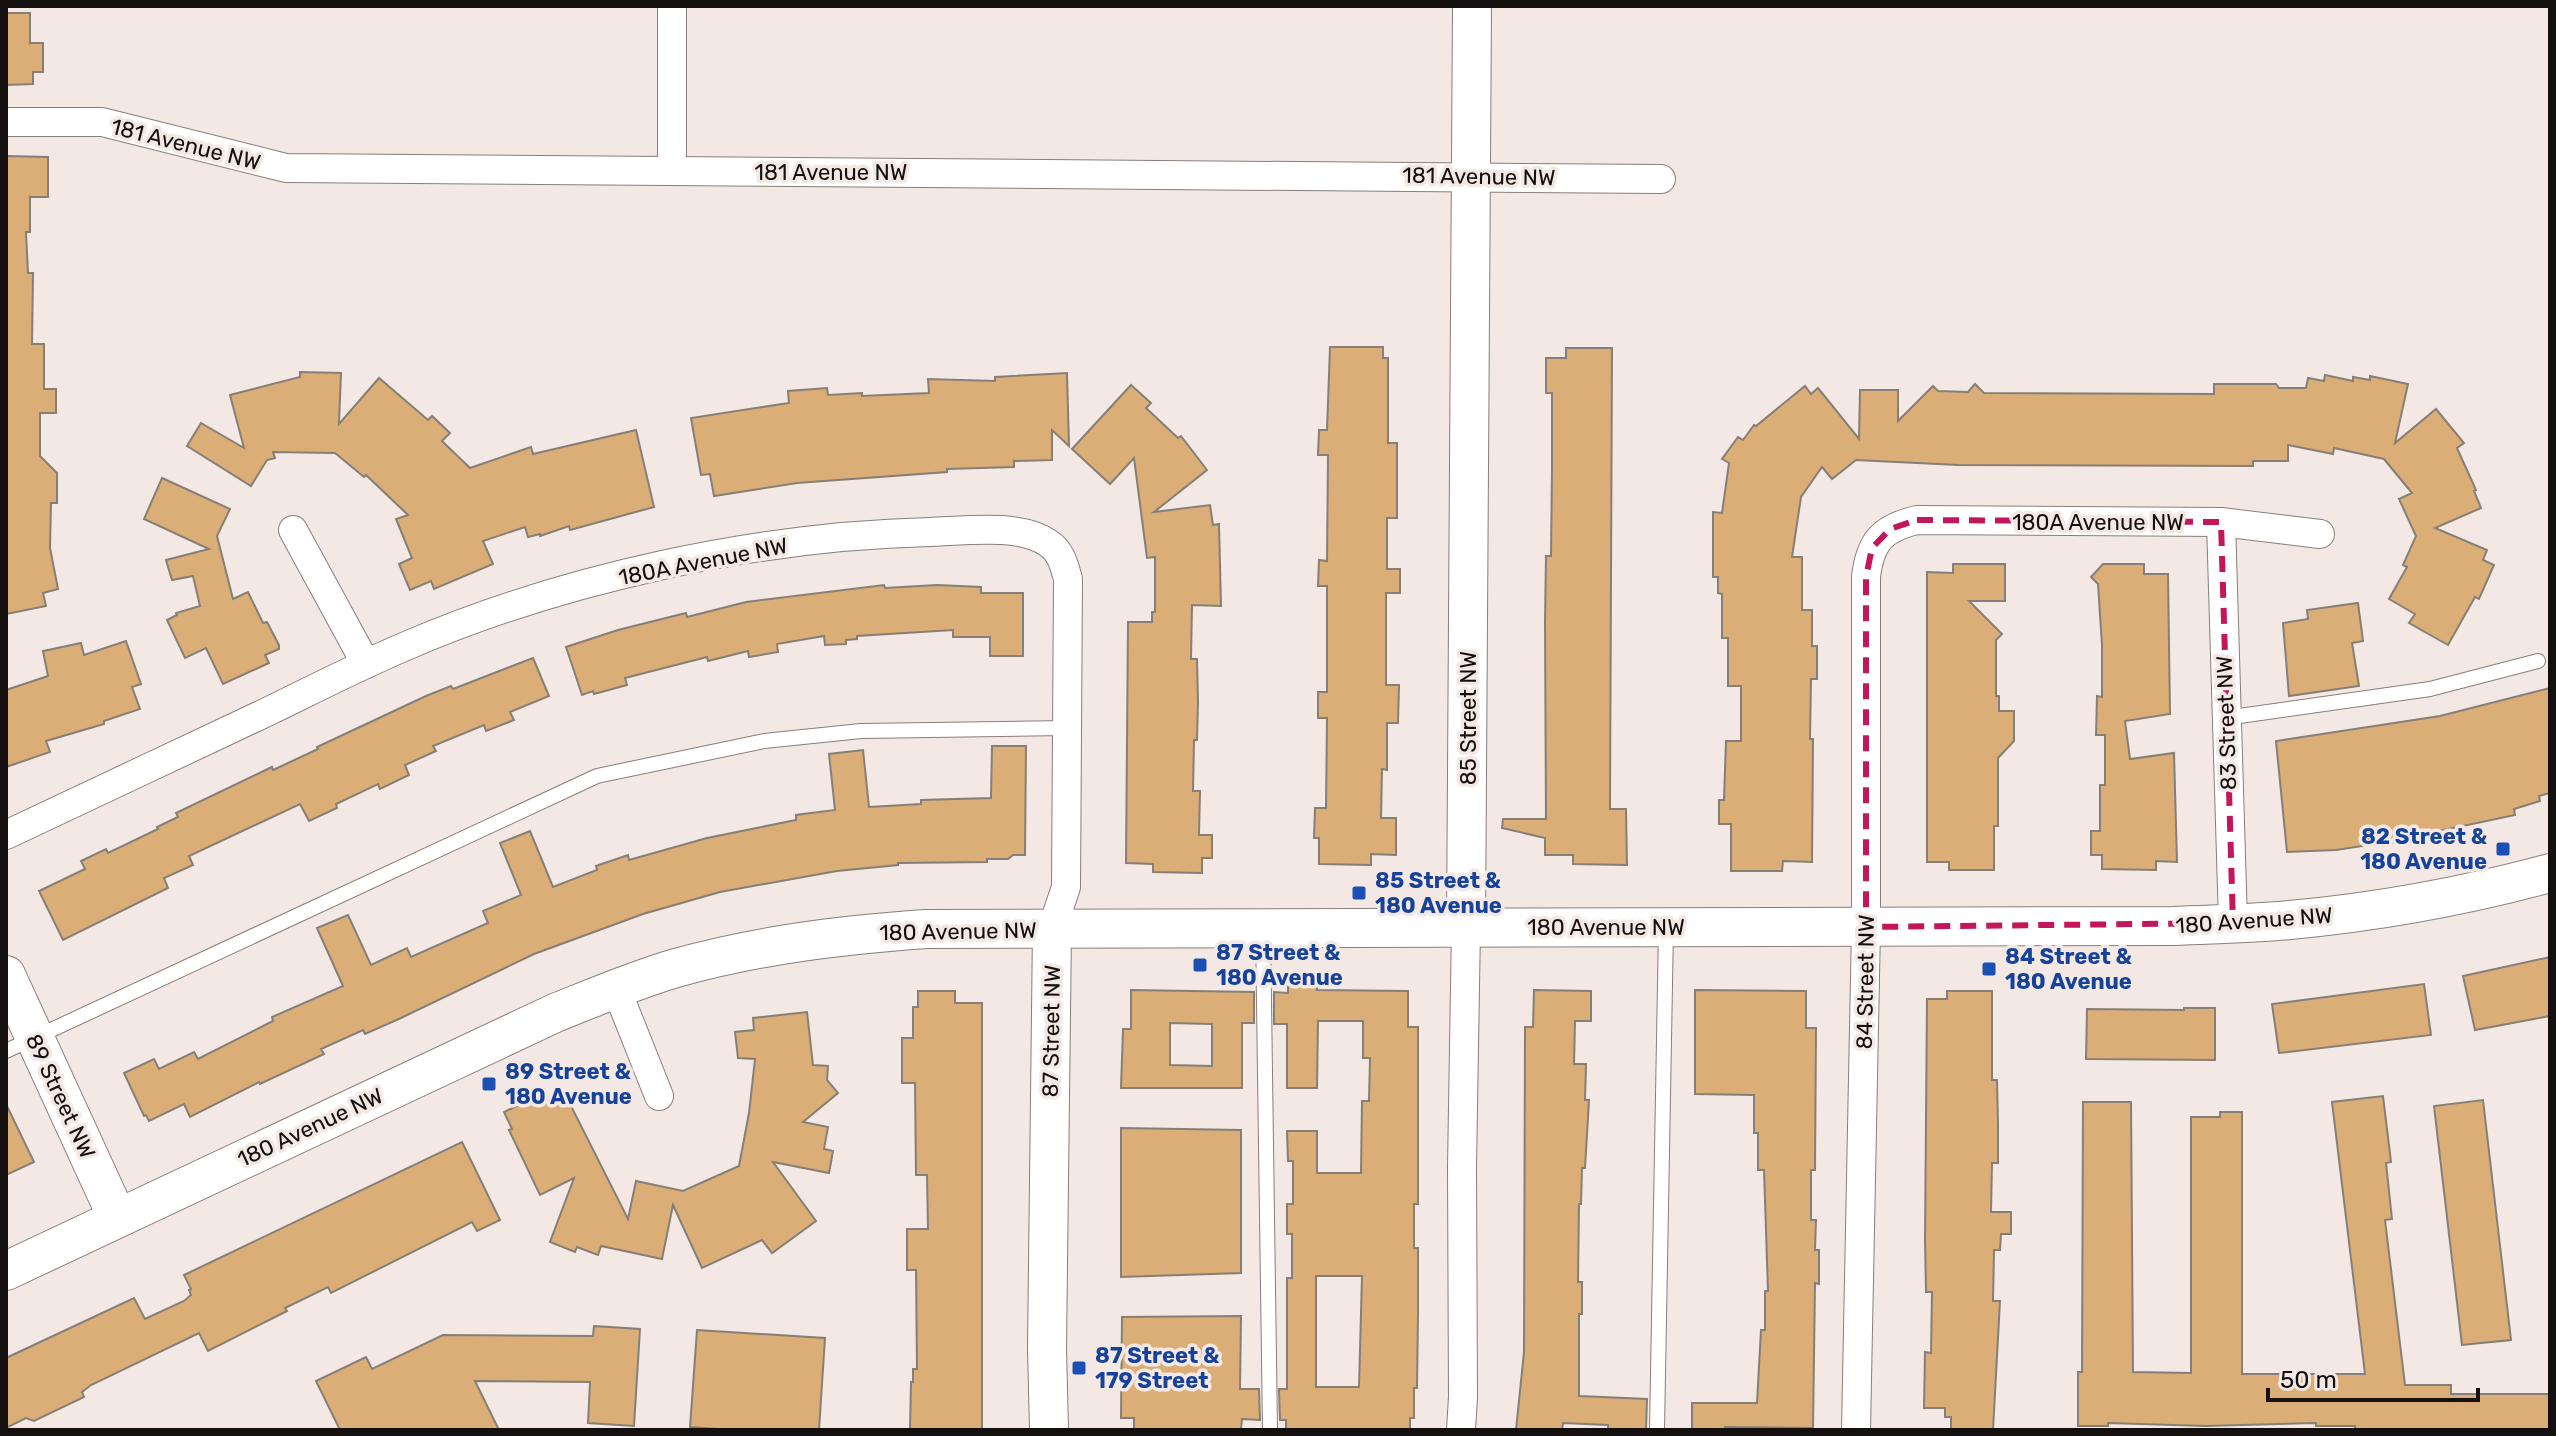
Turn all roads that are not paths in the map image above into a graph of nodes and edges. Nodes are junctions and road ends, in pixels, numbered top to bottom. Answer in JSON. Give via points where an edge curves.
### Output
{"nodes":[{"id":1,"x":672,"y":6,"type":"edge"},
{"id":2,"x":1472,"y":6,"type":"edge"},
{"id":3,"x":6,"y":122,"type":"edge"},
{"id":4,"x":672,"y":171,"type":"junction"},
{"id":5,"x":1472,"y":175,"type":"junction"},
{"id":6,"x":1661,"y":179,"type":"dead end"},
{"id":7,"x":2221,"y":522,"type":"junction"},
{"id":8,"x":293,"y":530,"type":"dead end"},
{"id":9,"x":2320,"y":534,"type":"dead end"},
{"id":10,"x":1880,"y":537,"type":"joint"},
{"id":11,"x":1050,"y":544,"type":"joint"},
{"id":12,"x":2538,"y":661,"type":"dead end"},
{"id":13,"x":366,"y":664,"type":"junction"},
{"id":14,"x":2225,"y":718,"type":"junction"},
{"id":15,"x":1067,"y":728,"type":"junction"},
{"id":16,"x":6,"y":835,"type":"edge"},
{"id":17,"x":2550,"y":873,"type":"edge"},
{"id":18,"x":2233,"y":923,"type":"junction"},
{"id":19,"x":1466,"y":927,"type":"junction"},
{"id":20,"x":1866,"y":927,"type":"junction"},
{"id":21,"x":1263,"y":928,"type":"junction"},
{"id":22,"x":1666,"y":928,"type":"junction"},
{"id":23,"x":1052,"y":929,"type":"junction"},
{"id":24,"x":6,"y":975,"type":"edge"},
{"id":25,"x":616,"y":988,"type":"junction"},
{"id":26,"x":20,"y":1044,"type":"edge"},
{"id":27,"x":659,"y":1096,"type":"dead end"},
{"id":28,"x":117,"y":1217,"type":"junction"},
{"id":29,"x":6,"y":1271,"type":"edge"},
{"id":30,"x":1049,"y":1430,"type":"edge"},
{"id":31,"x":1270,"y":1430,"type":"edge"},
{"id":32,"x":1461,"y":1430,"type":"edge"},
{"id":33,"x":1657,"y":1430,"type":"edge"},
{"id":34,"x":1856,"y":1430,"type":"edge"}],
"edges":[{"from":1,"to":4,"type":"street"},
{"from":2,"to":5,"type":"street","name":"85 Street NW"},
{"from":3,"to":4,"type":"street","name":"181 Avenue NW","via":[[102,122],[286,168]]},
{"from":4,"to":5,"type":"street","name":"181 Avenue NW"},
{"from":5,"to":6,"type":"street","name":"181 Avenue NW"},
{"from":5,"to":19,"type":"street","name":"85 Street NW"},
{"from":7,"to":9,"type":"street","name":"180A Avenue NW"},
{"from":7,"to":10,"type":"street","name":"180A Avenue NW","via":[[1917,520]]},
{"from":7,"to":14,"type":"street","name":"83 Street NW"},
{"from":8,"to":13,"type":"street"},
{"from":10,"to":20,"type":"street","name":"84 Street NW","via":[[1866,577]]},
{"from":11,"to":13,"type":"street","name":"180A Avenue NW","via":[[1032,534],[1012,532],[910,532],[764,547],[583,586],[496,612]]},
{"from":11,"to":15,"type":"street","name":"87 Street NW","via":[[1063,559],[1068,579]]},
{"from":12,"to":14,"type":"lane","via":[[2430,689]]},
{"from":13,"to":16,"type":"street","name":"180A Avenue NW"},
{"from":14,"to":18,"type":"street","name":"83 Street NW"},
{"from":15,"to":23,"type":"street","name":"87 Street NW","via":[[1066,887]]},
{"from":15,"to":26,"type":"lane","via":[[805,736],[597,776]]},
{"from":17,"to":18,"type":"street","name":"180 Avenue NW","via":[[2351,913]]},
{"from":18,"to":20,"type":"street","name":"180 Avenue NW"},
{"from":19,"to":21,"type":"street","name":"180 Avenue NW"},
{"from":19,"to":22,"type":"street","name":"180 Avenue NW"},
{"from":19,"to":32,"type":"street","name":"85 Street NW"},
{"from":20,"to":22,"type":"street","name":"180 Avenue NW"},
{"from":20,"to":34,"type":"street","name":"84 Street NW"},
{"from":21,"to":23,"type":"street","name":"180 Avenue NW"},
{"from":21,"to":31,"type":"lane"},
{"from":22,"to":33,"type":"lane"},
{"from":23,"to":25,"type":"street","name":"180 Avenue NW","via":[[926,929],[812,940],[730,954]]},
{"from":23,"to":30,"type":"street","name":"87 Street NW"},
{"from":24,"to":26,"type":"street","name":"89 Street NW"},
{"from":25,"to":27,"type":"street"},
{"from":25,"to":28,"type":"street","name":"180 Avenue NW"},
{"from":26,"to":28,"type":"street","name":"89 Street NW"},
{"from":28,"to":29,"type":"street","name":"180 Avenue NW"}]}
